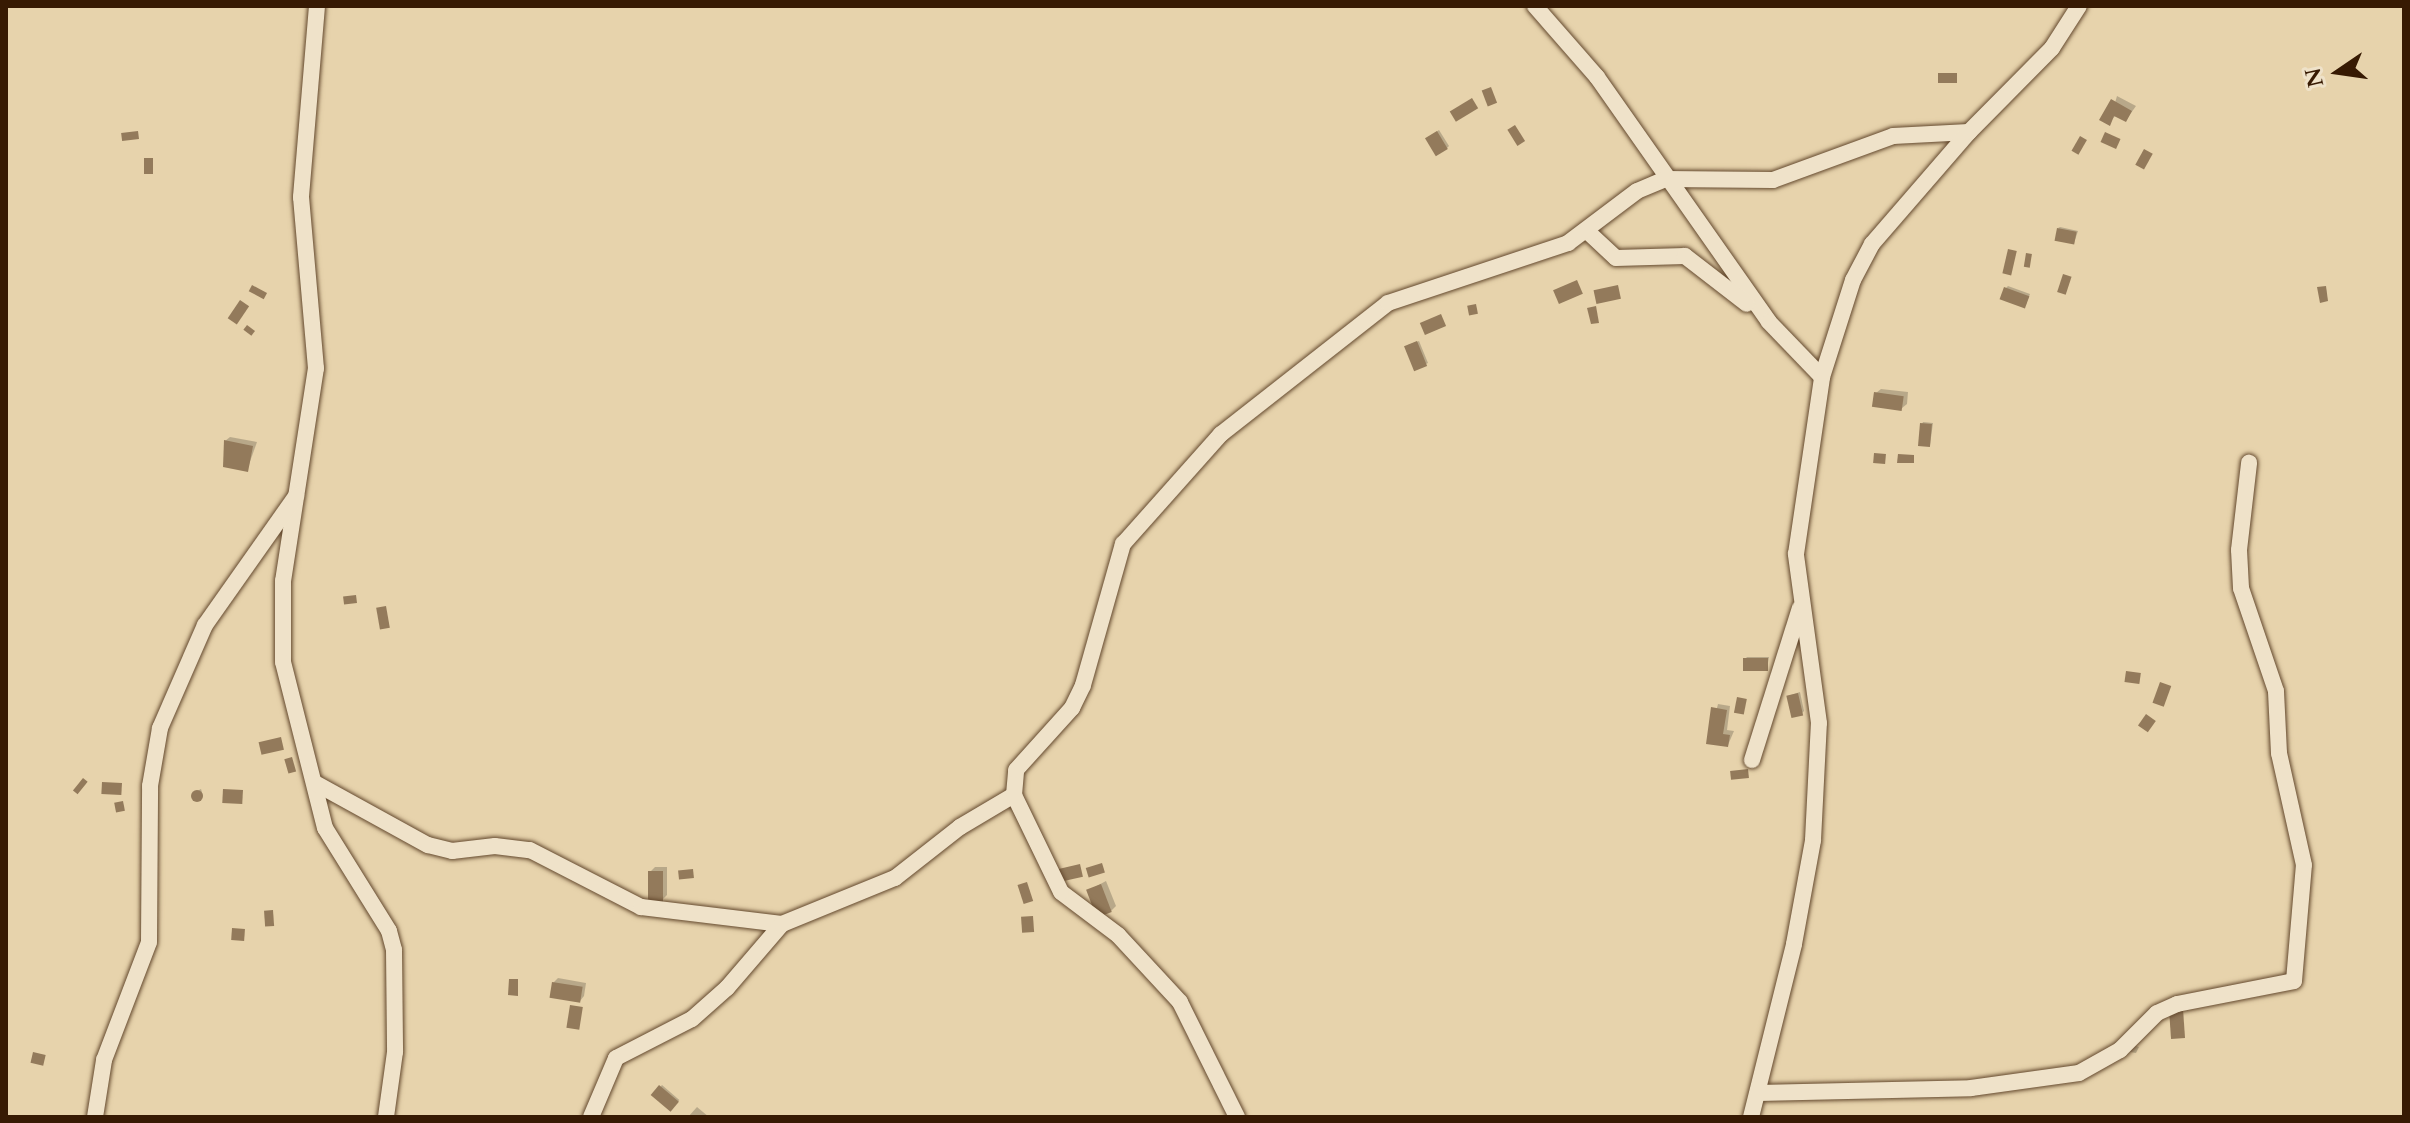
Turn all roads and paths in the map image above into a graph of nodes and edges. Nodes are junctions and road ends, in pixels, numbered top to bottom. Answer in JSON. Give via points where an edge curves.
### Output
{"nodes":[{"id":1,"x":317,"y":6,"type":"edge"},
{"id":2,"x":1535,"y":6,"type":"edge"},
{"id":3,"x":2079,"y":6,"type":"edge"},
{"id":4,"x":1969,"y":132,"type":"junction"},
{"id":5,"x":1665,"y":179,"type":"junction"},
{"id":6,"x":1588,"y":232,"type":"junction"},
{"id":7,"x":1769,"y":322,"type":"junction"},
{"id":8,"x":1822,"y":377,"type":"junction"},
{"id":9,"x":2249,"y":463,"type":"dead end"},
{"id":10,"x":299,"y":492,"type":"junction"},
{"id":11,"x":1802,"y":599,"type":"junction"},
{"id":12,"x":1752,"y":760,"type":"dead end"},
{"id":13,"x":315,"y":783,"type":"junction"},
{"id":14,"x":1014,"y":795,"type":"junction"},
{"id":15,"x":782,"y":924,"type":"junction"},
{"id":16,"x":1758,"y":1093,"type":"junction"},
{"id":17,"x":95,"y":1117,"type":"edge"},
{"id":18,"x":386,"y":1117,"type":"edge"},
{"id":19,"x":591,"y":1117,"type":"edge"},
{"id":20,"x":1237,"y":1117,"type":"edge"},
{"id":21,"x":1751,"y":1117,"type":"edge"}],
"edges":[{"from":1,"to":10,"type":"street","via":[[301,197],[316,368]]},
{"from":2,"to":5,"type":"street","via":[[1597,77]]},
{"from":3,"to":4,"type":"street","via":[[2052,48]]},
{"from":4,"to":5,"type":"street","via":[[1893,136],[1773,180]]},
{"from":4,"to":8,"type":"street","via":[[1872,244],[1853,280]]},
{"from":5,"to":6,"type":"street","via":[[1637,191]]},
{"from":5,"to":7,"type":"street"},
{"from":6,"to":7,"type":"street","via":[[1616,258],[1685,256],[1696,261]]},
{"from":6,"to":14,"type":"street","via":[[1522,261],[1470,272],[1388,303],[1193,461],[1123,544],[1083,685],[1072,708],[1016,770]]},
{"from":7,"to":8,"type":"street"},
{"from":8,"to":11,"type":"street","via":[[1796,543]]},
{"from":9,"to":16,"type":"street","via":[[2239,550],[2241,588],[2276,691],[2279,753],[2304,865],[2294,981],[2177,1004],[2157,1013],[2120,1050],[2079,1073],[1971,1088]]},
{"from":10,"to":13,"type":"street","via":[[283,581],[281,639],[288,696]]},
{"from":10,"to":17,"type":"street","via":[[205,625],[160,728],[147,845],[149,942],[104,1060]]},
{"from":11,"to":12,"type":"street"},
{"from":11,"to":16,"type":"street","via":[[1819,723],[1813,840]]},
{"from":13,"to":15,"type":"street","via":[[428,845],[452,851],[495,846],[530,850],[641,907]]},
{"from":13,"to":18,"type":"street","via":[[334,847],[389,931],[394,950],[395,1052]]},
{"from":14,"to":15,"type":"street","via":[[960,827],[895,878]]},
{"from":14,"to":20,"type":"street","via":[[1061,892],[1118,935],[1180,1002]]},
{"from":15,"to":19,"type":"street","via":[[727,988],[692,1019],[616,1058]]},
{"from":16,"to":21,"type":"street"}]}
